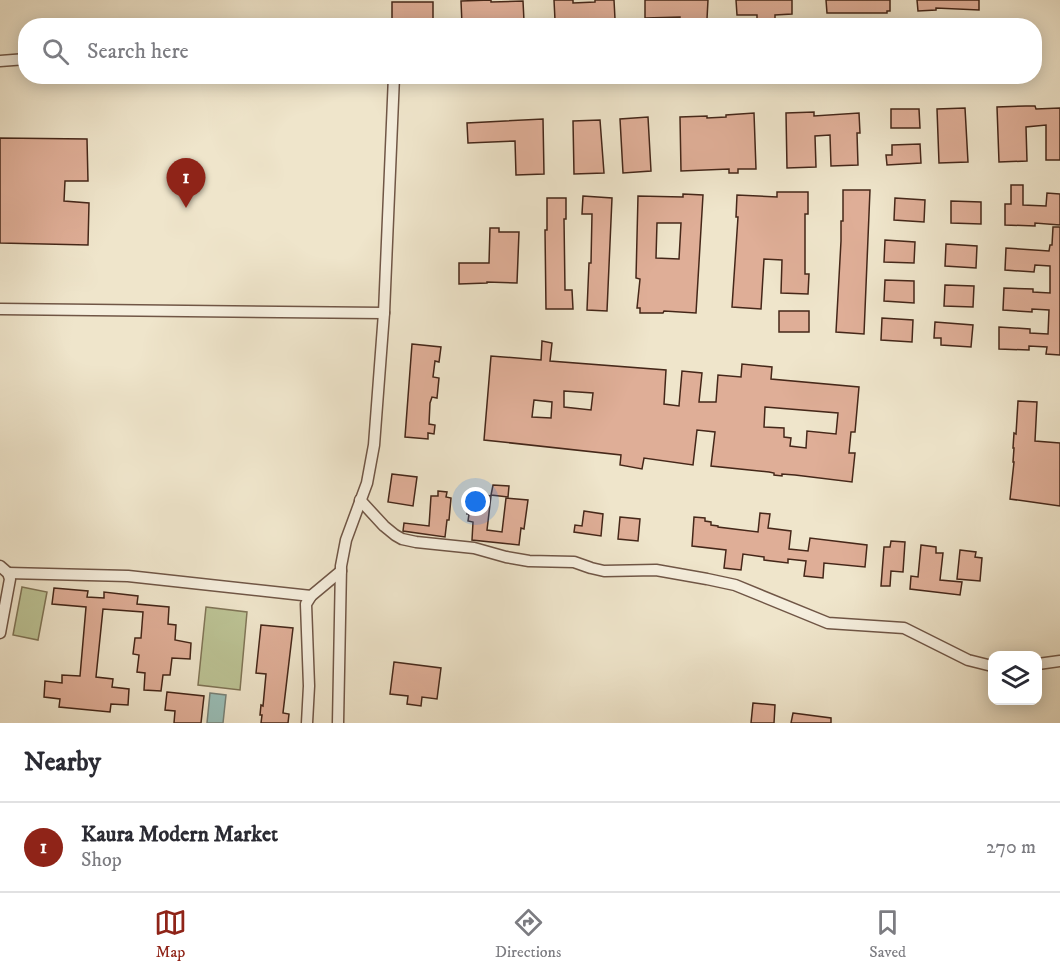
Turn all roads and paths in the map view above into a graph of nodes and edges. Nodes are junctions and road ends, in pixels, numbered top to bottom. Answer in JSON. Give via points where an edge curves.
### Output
{"nodes":[{"id":1,"x":18,"y":60,"type":"edge"},
{"id":2,"x":0,"y":61,"type":"edge"},
{"id":3,"x":394,"y":84,"type":"edge"},
{"id":4,"x":0,"y":309,"type":"edge"},
{"id":5,"x":384,"y":313,"type":"junction"},
{"id":6,"x":360,"y":500,"type":"junction"},
{"id":7,"x":4,"y":569,"type":"edge"},
{"id":8,"x":341,"y":571,"type":"junction"},
{"id":9,"x":311,"y":596,"type":"junction"},
{"id":10,"x":0,"y":633,"type":"edge"},
{"id":11,"x":1060,"y":661,"type":"edge"},
{"id":12,"x":1042,"y":663,"type":"edge"},
{"id":13,"x":988,"y":665,"type":"edge"},
{"id":14,"x":307,"y":723,"type":"edge"},
{"id":15,"x":338,"y":723,"type":"edge"}],
"edges":[{"from":1,"to":2,"type":"street"},
{"from":3,"to":5,"type":"street"},
{"from":4,"to":5,"type":"street"},
{"from":5,"to":6,"type":"street","via":[[374,445]]},
{"from":6,"to":8,"type":"street","via":[[346,540]]},
{"from":6,"to":13,"type":"street","via":[[402,539],[474,548],[530,561],[574,562],[604,571],[656,570],[735,585],[828,623],[904,628],[968,660]]},
{"from":7,"to":9,"type":"street","via":[[128,576]]},
{"from":7,"to":10,"type":"street","via":[[10,579]]},
{"from":8,"to":9,"type":"street"},
{"from":8,"to":15,"type":"street"},
{"from":9,"to":14,"type":"street","via":[[306,604]]},
{"from":11,"to":12,"type":"street"}]}
